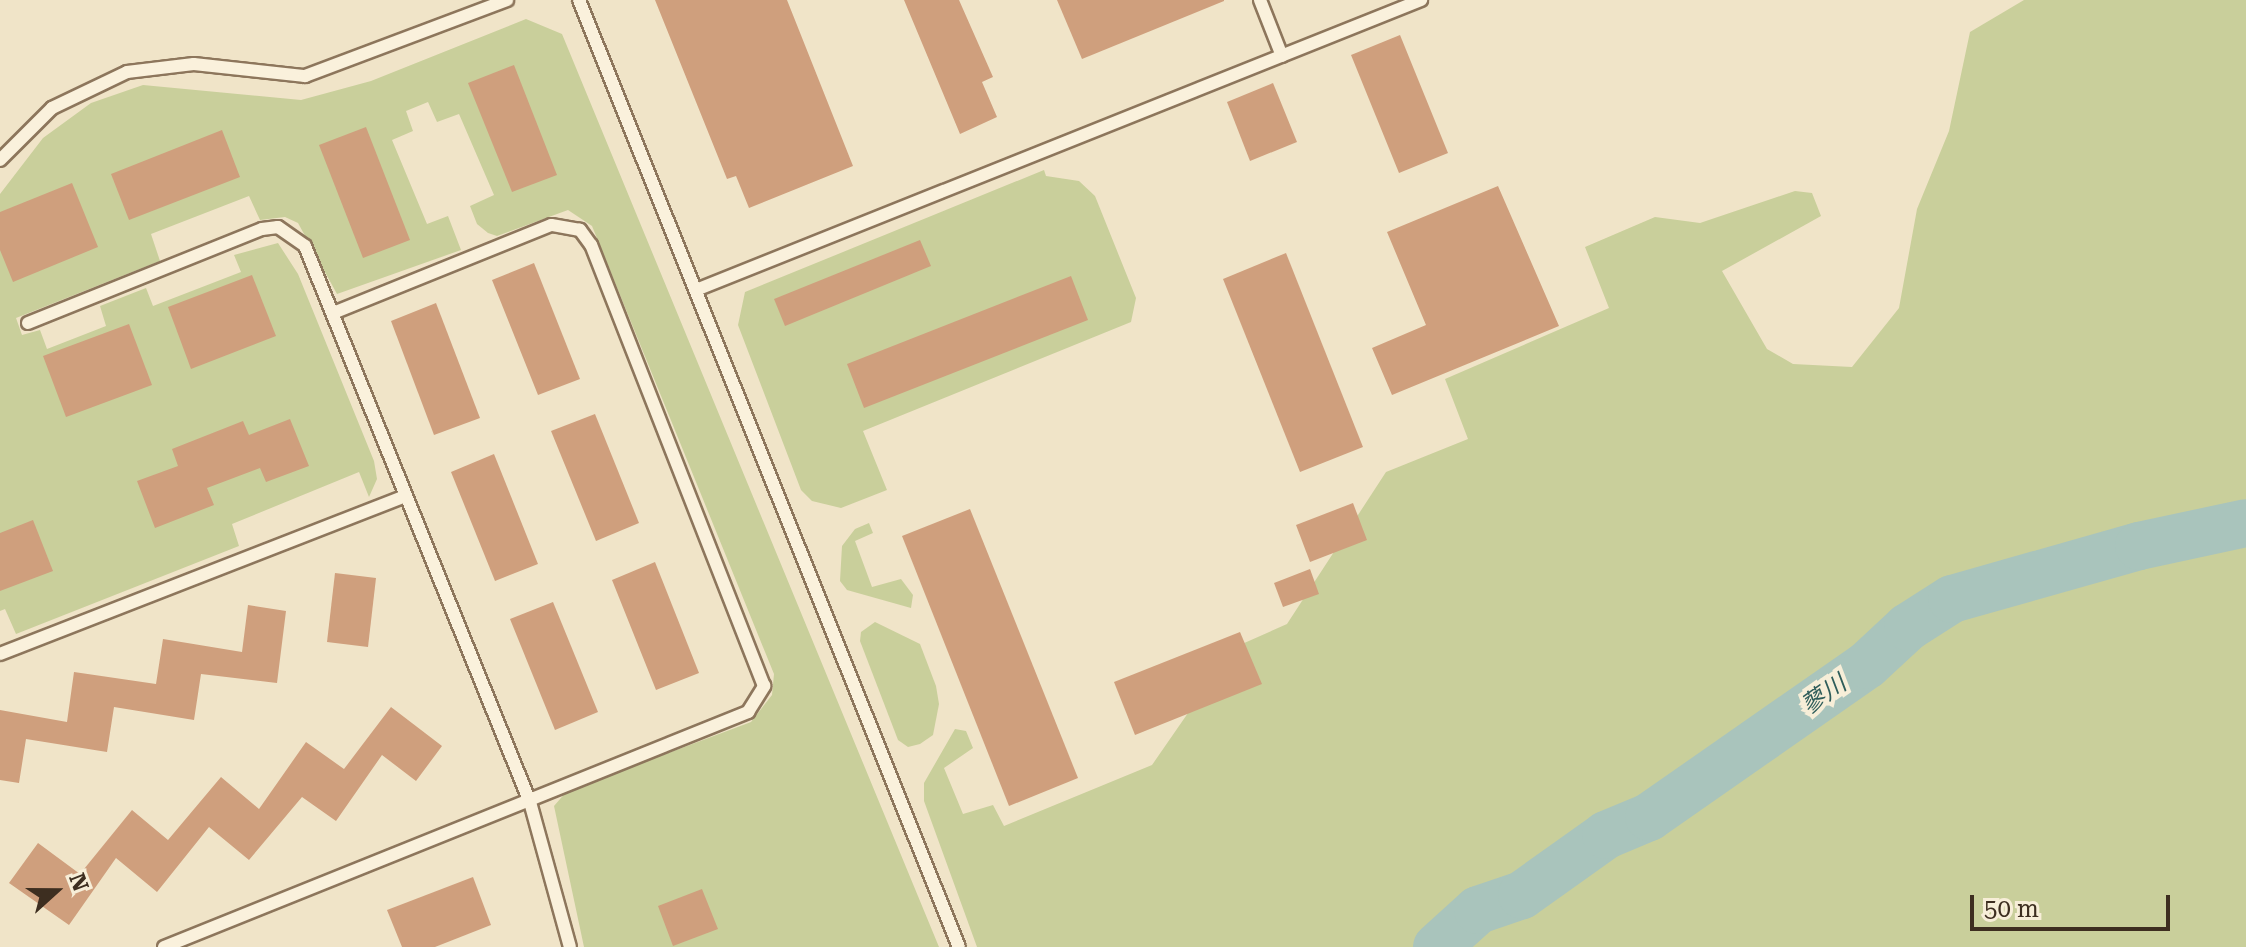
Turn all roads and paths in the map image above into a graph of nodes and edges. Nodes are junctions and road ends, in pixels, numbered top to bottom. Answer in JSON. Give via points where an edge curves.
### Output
{"nodes":[{"id":1,"x":507,"y":0,"type":"edge"},
{"id":2,"x":579,"y":0,"type":"edge"},
{"id":3,"x":1260,"y":0,"type":"edge"},
{"id":4,"x":1421,"y":0,"type":"edge"},
{"id":5,"x":1282,"y":56,"type":"junction"},
{"id":6,"x":0,"y":160,"type":"edge"},
{"id":7,"x":696,"y":290,"type":"junction"},
{"id":8,"x":333,"y":313,"type":"junction"},
{"id":9,"x":28,"y":323,"type":"dead end"},
{"id":10,"x":405,"y":496,"type":"junction"},
{"id":11,"x":0,"y":654,"type":"edge"},
{"id":12,"x":530,"y":802,"type":"junction"},
{"id":13,"x":164,"y":947,"type":"edge"},
{"id":14,"x":570,"y":947,"type":"edge"},
{"id":15,"x":959,"y":947,"type":"edge"}],
"edges":[{"from":1,"to":6,"type":"lane","via":[[305,76],[194,64],[127,72],[52,108]]},
{"from":2,"to":7,"type":"lane"},
{"from":3,"to":5,"type":"lane"},
{"from":4,"to":5,"type":"lane"},
{"from":5,"to":7,"type":"lane"},
{"from":7,"to":15,"type":"lane"},
{"from":8,"to":9,"type":"lane","via":[[305,246],[278,227]]},
{"from":8,"to":10,"type":"lane"},
{"from":8,"to":12,"type":"lane","via":[[551,225],[580,230],[591,245],[764,686],[748,712]]},
{"from":10,"to":11,"type":"lane"},
{"from":10,"to":12,"type":"lane"},
{"from":12,"to":13,"type":"lane"},
{"from":12,"to":14,"type":"lane"}]}
